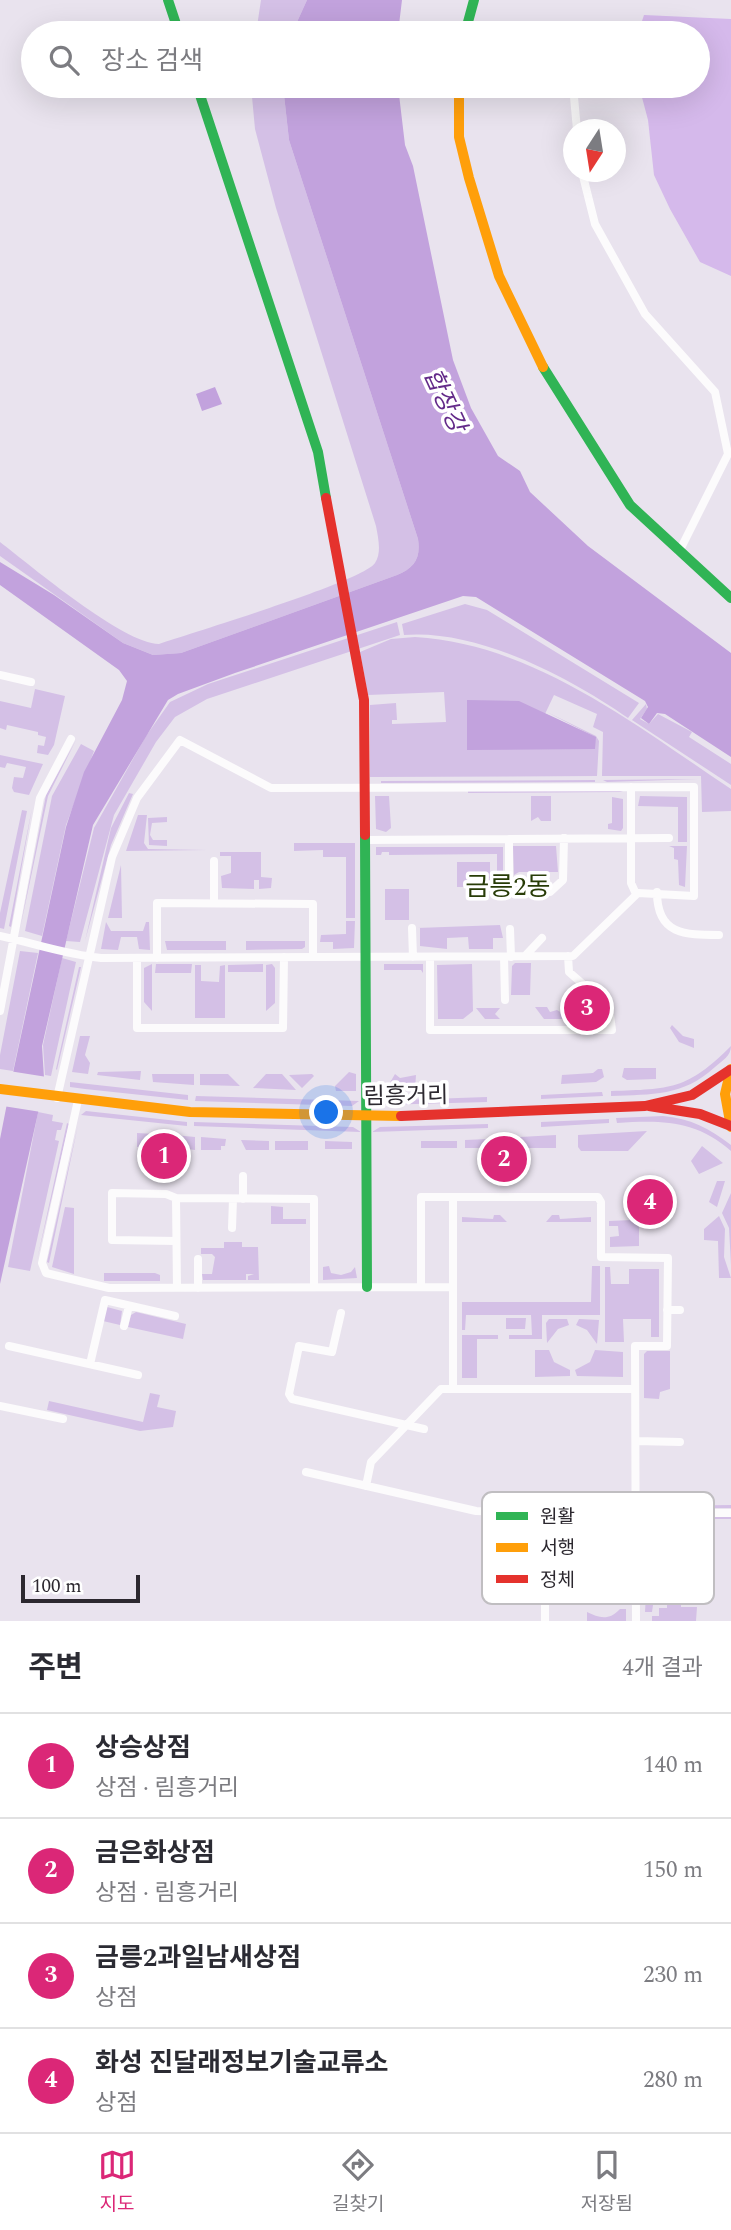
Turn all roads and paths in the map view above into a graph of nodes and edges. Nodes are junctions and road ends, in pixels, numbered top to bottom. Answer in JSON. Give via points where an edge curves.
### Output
{"nodes":[{"id":1,"x":168,"y":0,"type":"edge"},
{"id":2,"x":474,"y":0,"type":"edge"},
{"id":3,"x":175,"y":21,"type":"edge"},
{"id":4,"x":468,"y":21,"type":"edge"},
{"id":5,"x":201,"y":98,"type":"edge"},
{"id":6,"x":459,"y":98,"type":"edge"},
{"id":7,"x":574,"y":98,"type":"edge"},
{"id":8,"x":576,"y":119,"type":"edge"},
{"id":9,"x":584,"y":182,"type":"edge"},
{"id":10,"x":679,"y":552,"type":"junction"},
{"id":11,"x":731,"y":598,"type":"edge"},
{"id":12,"x":0,"y":675,"type":"edge"},
{"id":13,"x":31,"y":682,"type":"dead end"},
{"id":14,"x":71,"y":739,"type":"dead end"},
{"id":15,"x":366,"y":787,"type":"junction"},
{"id":16,"x":631,"y":787,"type":"junction"},
{"id":17,"x":564,"y":838,"type":"junction"},
{"id":18,"x":631,"y":838,"type":"junction"},
{"id":19,"x":669,"y":838,"type":"dead end"},
{"id":20,"x":366,"y":839,"type":"junction"},
{"id":21,"x":509,"y":839,"type":"junction"},
{"id":22,"x":214,"y":861,"type":"dead end"},
{"id":23,"x":657,"y":892,"type":"junction"},
{"id":24,"x":636,"y":894,"type":"junction"},
{"id":25,"x":214,"y":904,"type":"junction"},
{"id":26,"x":412,"y":928,"type":"dead end"},
{"id":27,"x":510,"y":929,"type":"dead end"},
{"id":28,"x":719,"y":935,"type":"dead end"},
{"id":29,"x":0,"y":936,"type":"edge"},
{"id":30,"x":13,"y":938,"type":"junction"},
{"id":31,"x":542,"y":939,"type":"dead end"},
{"id":32,"x":88,"y":956,"type":"junction"},
{"id":33,"x":525,"y":956,"type":"junction"},
{"id":34,"x":568,"y":956,"type":"junction"},
{"id":35,"x":284,"y":957,"type":"junction"},
{"id":36,"x":313,"y":957,"type":"junction"},
{"id":37,"x":366,"y":957,"type":"junction"},
{"id":38,"x":413,"y":957,"type":"junction"},
{"id":39,"x":430,"y":957,"type":"junction"},
{"id":40,"x":508,"y":957,"type":"junction"},
{"id":41,"x":137,"y":958,"type":"junction"},
{"id":42,"x":157,"y":958,"type":"junction"},
{"id":43,"x":505,"y":1000,"type":"dead end"},
{"id":44,"x":0,"y":1011,"type":"edge"},
{"id":45,"x":731,"y":1070,"type":"edge"},
{"id":46,"x":0,"y":1089,"type":"edge"},
{"id":47,"x":51,"y":1097,"type":"junction"},
{"id":48,"x":78,"y":1100,"type":"junction"},
{"id":49,"x":645,"y":1106,"type":"junction"},
{"id":50,"x":367,"y":1117,"type":"junction"},
{"id":51,"x":731,"y":1127,"type":"edge"},
{"id":52,"x":243,"y":1176,"type":"dead end"},
{"id":53,"x":453,"y":1197,"type":"junction"},
{"id":54,"x":176,"y":1198,"type":"junction"},
{"id":55,"x":233,"y":1199,"type":"junction"},
{"id":56,"x":243,"y":1199,"type":"junction"},
{"id":57,"x":232,"y":1228,"type":"dead end"},
{"id":58,"x":176,"y":1241,"type":"junction"},
{"id":59,"x":198,"y":1259,"type":"dead end"},
{"id":60,"x":314,"y":1287,"type":"junction"},
{"id":61,"x":367,"y":1287,"type":"junction"},
{"id":62,"x":421,"y":1287,"type":"junction"},
{"id":63,"x":452,"y":1287,"type":"junction"},
{"id":64,"x":177,"y":1288,"type":"junction"},
{"id":65,"x":198,"y":1288,"type":"junction"},
{"id":66,"x":129,"y":1306,"type":"junction"},
{"id":67,"x":667,"y":1310,"type":"junction"},
{"id":68,"x":680,"y":1310,"type":"dead end"},
{"id":69,"x":341,"y":1313,"type":"dead end"},
{"id":70,"x":175,"y":1316,"type":"dead end"},
{"id":71,"x":124,"y":1326,"type":"dead end"},
{"id":72,"x":9,"y":1346,"type":"dead end"},
{"id":73,"x":90,"y":1364,"type":"junction"},
{"id":74,"x":138,"y":1375,"type":"dead end"},
{"id":75,"x":453,"y":1389,"type":"junction"},
{"id":76,"x":635,"y":1389,"type":"junction"},
{"id":77,"x":0,"y":1406,"type":"edge"},
{"id":78,"x":63,"y":1419,"type":"dead end"},
{"id":79,"x":407,"y":1425,"type":"junction"},
{"id":80,"x":424,"y":1429,"type":"dead end"},
{"id":81,"x":636,"y":1441,"type":"junction"},
{"id":82,"x":680,"y":1442,"type":"dead end"},
{"id":83,"x":306,"y":1472,"type":"dead end"},
{"id":84,"x":366,"y":1486,"type":"junction"},
{"id":85,"x":636,"y":1492,"type":"edge"},
{"id":86,"x":482,"y":1511,"type":"edge"}],
"edges":[{"from":1,"to":3,"type":"main road"},
{"from":2,"to":4,"type":"main road"},
{"from":5,"to":15,"type":"main road","via":[[318,452],[364,700]]},
{"from":6,"to":10,"type":"main road","via":[[459,137],[469,178],[516,317],[552,386],[630,505]]},
{"from":7,"to":8,"type":"street"},
{"from":9,"to":10,"type":"street","via":[[595,224],[645,314],[715,393],[728,453]]},
{"from":10,"to":11,"type":"main road"},
{"from":12,"to":13,"type":"street"},
{"from":14,"to":30,"type":"street","via":[[40,798]]},
{"from":15,"to":16,"type":"street"},
{"from":15,"to":20,"type":"main road"},
{"from":15,"to":32,"type":"street","via":[[265,786],[180,740],[127,817],[112,857]]},
{"from":16,"to":18,"type":"street"},
{"from":16,"to":23,"type":"street","via":[[694,787],[694,896]]},
{"from":17,"to":18,"type":"street"},
{"from":17,"to":21,"type":"street"},
{"from":17,"to":21,"type":"street","via":[[563,880],[550,892],[509,891]]},
{"from":18,"to":19,"type":"street"},
{"from":18,"to":24,"type":"street","via":[[631,883]]},
{"from":20,"to":21,"type":"street"},
{"from":20,"to":37,"type":"main road"},
{"from":22,"to":25,"type":"street"},
{"from":23,"to":24,"type":"street"},
{"from":23,"to":28,"type":"street","via":[[658,912],[672,928],[687,935]]},
{"from":24,"to":34,"type":"street","via":[[578,953]]},
{"from":25,"to":36,"type":"street","via":[[313,904]]},
{"from":25,"to":42,"type":"street","via":[[158,903]]},
{"from":26,"to":38,"type":"street"},
{"from":27,"to":40,"type":"street"},
{"from":29,"to":30,"type":"street"},
{"from":30,"to":32,"type":"street"},
{"from":30,"to":44,"type":"street"},
{"from":31,"to":33,"type":"street"},
{"from":32,"to":41,"type":"street"},
{"from":32,"to":47,"type":"street"},
{"from":33,"to":34,"type":"street"},
{"from":33,"to":40,"type":"street"},
{"from":34,"to":39,"type":"street","via":[[569,972],[609,1007],[612,1030],[430,1030]]},
{"from":35,"to":36,"type":"street"},
{"from":35,"to":41,"type":"street","via":[[283,1028],[137,1028]]},
{"from":35,"to":42,"type":"street"},
{"from":36,"to":37,"type":"street"},
{"from":37,"to":38,"type":"street"},
{"from":37,"to":50,"type":"main road"},
{"from":38,"to":39,"type":"street"},
{"from":39,"to":40,"type":"street"},
{"from":40,"to":43,"type":"street"},
{"from":41,"to":42,"type":"street"},
{"from":45,"to":49,"type":"main road","name":"림흥거리","via":[[692,1095]]},
{"from":45,"to":51,"type":"main road","via":[[724,1102]]},
{"from":46,"to":47,"type":"main road","name":"림흥거리"},
{"from":47,"to":48,"type":"main road","name":"림흥거리"},
{"from":48,"to":50,"type":"main road","name":"림흥거리","via":[[190,1112]]},
{"from":48,"to":64,"type":"street","via":[[43,1270],[101,1287]]},
{"from":49,"to":50,"type":"main road","name":"림흥거리"},
{"from":49,"to":51,"type":"main road","name":"림흥거리","via":[[700,1115]]},
{"from":50,"to":61,"type":"main road"},
{"from":52,"to":56,"type":"street"},
{"from":53,"to":62,"type":"street","via":[[421,1197]]},
{"from":53,"to":63,"type":"street"},
{"from":53,"to":67,"type":"street","via":[[598,1198],[601,1257],[668,1258]]},
{"from":54,"to":55,"type":"street"},
{"from":54,"to":58,"type":"street"},
{"from":54,"to":58,"type":"street","via":[[112,1193],[113,1240]]},
{"from":55,"to":56,"type":"street"},
{"from":55,"to":57,"type":"street"},
{"from":56,"to":60,"type":"street","via":[[314,1199]]},
{"from":58,"to":64,"type":"street"},
{"from":59,"to":65,"type":"street"},
{"from":60,"to":61,"type":"street"},
{"from":60,"to":65,"type":"street"},
{"from":61,"to":62,"type":"street"},
{"from":62,"to":63,"type":"street"},
{"from":63,"to":75,"type":"street"},
{"from":64,"to":65,"type":"street"},
{"from":66,"to":70,"type":"street"},
{"from":66,"to":71,"type":"street"},
{"from":66,"to":73,"type":"street","via":[[105,1300]]},
{"from":67,"to":68,"type":"street"},
{"from":67,"to":76,"type":"street","via":[[667,1346],[635,1346]]},
{"from":69,"to":79,"type":"street","via":[[332,1352],[299,1346],[289,1394],[292,1399]]},
{"from":72,"to":73,"type":"street"},
{"from":73,"to":74,"type":"street"},
{"from":75,"to":76,"type":"street"},
{"from":75,"to":79,"type":"street","via":[[441,1389]]},
{"from":76,"to":81,"type":"street"},
{"from":77,"to":78,"type":"street"},
{"from":79,"to":80,"type":"street"},
{"from":79,"to":84,"type":"street","via":[[371,1462]]},
{"from":81,"to":82,"type":"street"},
{"from":81,"to":85,"type":"street"},
{"from":83,"to":84,"type":"street"},
{"from":84,"to":86,"type":"street"}]}
